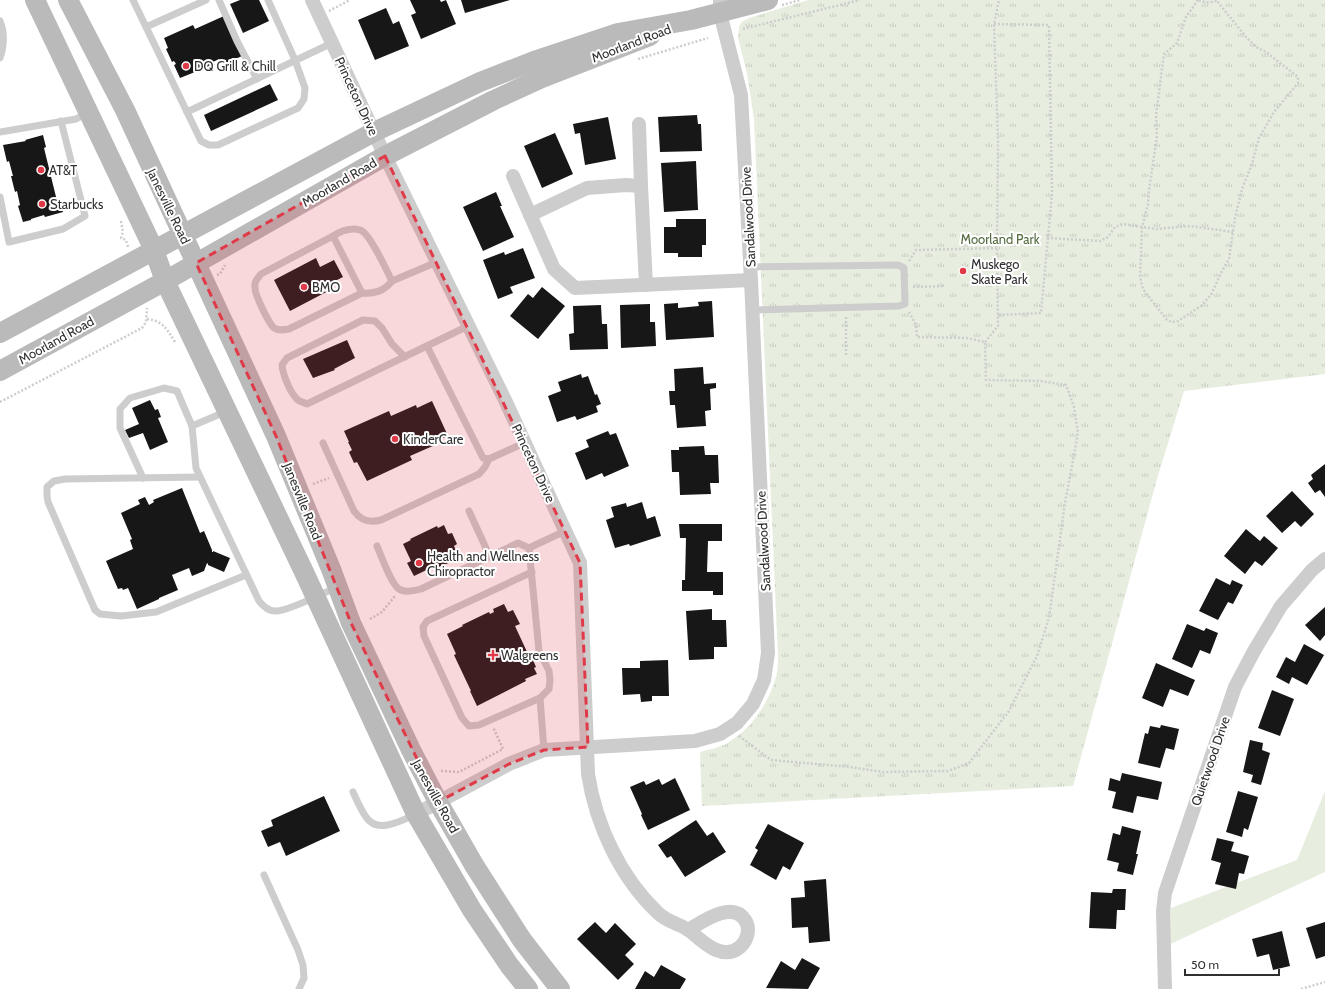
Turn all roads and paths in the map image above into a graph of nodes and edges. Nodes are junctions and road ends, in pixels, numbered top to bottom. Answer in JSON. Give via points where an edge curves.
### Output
{"nodes":[{"id":1,"x":35,"y":0,"type":"edge"},
{"id":2,"x":68,"y":0,"type":"edge"},
{"id":3,"x":132,"y":0,"type":"edge"},
{"id":4,"x":206,"y":0,"type":"edge"},
{"id":5,"x":219,"y":0,"type":"edge"},
{"id":6,"x":268,"y":0,"type":"edge"},
{"id":7,"x":312,"y":0,"type":"edge"},
{"id":8,"x":350,"y":0,"type":"edge"},
{"id":9,"x":768,"y":0,"type":"edge"},
{"id":10,"x":860,"y":0,"type":"edge"},
{"id":11,"x":998,"y":0,"type":"edge"},
{"id":12,"x":1198,"y":0,"type":"edge"},
{"id":13,"x":1217,"y":1,"type":"edge"},
{"id":14,"x":716,"y":4,"type":"edge"},
{"id":15,"x":319,"y":16,"type":"junction"},
{"id":16,"x":691,"y":20,"type":"junction"},
{"id":17,"x":0,"y":21,"type":"edge"},
{"id":18,"x":994,"y":24,"type":"junction"},
{"id":19,"x":146,"y":27,"type":"junction"},
{"id":20,"x":743,"y":29,"type":"dead end"},
{"id":21,"x":708,"y":38,"type":"dead end"},
{"id":22,"x":332,"y":43,"type":"junction"},
{"id":23,"x":0,"y":58,"type":"edge"},
{"id":24,"x":295,"y":60,"type":"junction"},
{"id":25,"x":637,"y":60,"type":"dead end"},
{"id":26,"x":257,"y":79,"type":"junction"},
{"id":27,"x":89,"y":112,"type":"junction"},
{"id":28,"x":188,"y":112,"type":"junction"},
{"id":29,"x":61,"y":121,"type":"junction"},
{"id":30,"x":639,"y":124,"type":"dead end"},
{"id":31,"x":0,"y":132,"type":"edge"},
{"id":32,"x":374,"y":132,"type":"junction"},
{"id":33,"x":385,"y":156,"type":"junction"},
{"id":34,"x":512,"y":176,"type":"dead end"},
{"id":35,"x":641,"y":186,"type":"junction"},
{"id":36,"x":0,"y":197,"type":"edge"},
{"id":37,"x":530,"y":215,"type":"junction"},
{"id":38,"x":1142,"y":228,"type":"junction"},
{"id":39,"x":1233,"y":232,"type":"junction"},
{"id":40,"x":184,"y":234,"type":"junction"},
{"id":41,"x":333,"y":236,"type":"junction"},
{"id":42,"x":1047,"y":238,"type":"junction"},
{"id":43,"x":997,"y":248,"type":"junction"},
{"id":44,"x":1000,"y":248,"type":"dead end"},
{"id":45,"x":154,"y":250,"type":"junction"},
{"id":46,"x":437,"y":262,"type":"junction"},
{"id":47,"x":196,"y":263,"type":"junction"},
{"id":48,"x":904,"y":268,"type":"junction"},
{"id":49,"x":751,"y":273,"type":"junction"},
{"id":50,"x":165,"y":281,"type":"junction"},
{"id":51,"x":392,"y":281,"type":"junction"},
{"id":52,"x":646,"y":285,"type":"junction"},
{"id":53,"x":944,"y":286,"type":"dead end"},
{"id":54,"x":905,"y":287,"type":"junction"},
{"id":55,"x":362,"y":293,"type":"junction"},
{"id":56,"x":905,"y":304,"type":"junction"},
{"id":57,"x":147,"y":305,"type":"dead end"},
{"id":58,"x":846,"y":308,"type":"junction"},
{"id":59,"x":752,"y":310,"type":"junction"},
{"id":60,"x":998,"y":315,"type":"junction"},
{"id":61,"x":468,"y":326,"type":"junction"},
{"id":62,"x":0,"y":333,"type":"edge"},
{"id":63,"x":985,"y":342,"type":"junction"},
{"id":64,"x":427,"y":346,"type":"junction"},
{"id":65,"x":846,"y":355,"type":"dead end"},
{"id":66,"x":405,"y":357,"type":"junction"},
{"id":67,"x":0,"y":371,"type":"edge"},
{"id":68,"x":0,"y":402,"type":"edge"},
{"id":69,"x":227,"y":412,"type":"junction"},
{"id":70,"x":192,"y":426,"type":"junction"},
{"id":71,"x":323,"y":443,"type":"dead end"},
{"id":72,"x":524,"y":443,"type":"junction"},
{"id":73,"x":489,"y":459,"type":"junction"},
{"id":74,"x":337,"y":474,"type":"junction"},
{"id":75,"x":200,"y":477,"type":"junction"},
{"id":76,"x":143,"y":478,"type":"junction"},
{"id":77,"x":311,"y":485,"type":"dead end"},
{"id":78,"x":469,"y":512,"type":"dead end"},
{"id":79,"x":565,"y":531,"type":"junction"},
{"id":80,"x":377,"y":546,"type":"dead end"},
{"id":81,"x":530,"y":548,"type":"junction"},
{"id":82,"x":490,"y":557,"type":"junction"},
{"id":83,"x":1325,"y":559,"type":"edge"},
{"id":84,"x":532,"y":572,"type":"junction"},
{"id":85,"x":246,"y":575,"type":"junction"},
{"id":86,"x":337,"y":587,"type":"junction"},
{"id":87,"x":399,"y":590,"type":"junction"},
{"id":88,"x":316,"y":597,"type":"junction"},
{"id":89,"x":370,"y":619,"type":"dead end"},
{"id":90,"x":540,"y":698,"type":"junction"},
{"id":91,"x":490,"y":720,"type":"junction"},
{"id":92,"x":728,"y":728,"type":"junction"},
{"id":93,"x":588,"y":747,"type":"junction"},
{"id":94,"x":544,"y":750,"type":"junction"},
{"id":95,"x":441,"y":771,"type":"dead end"},
{"id":96,"x":353,"y":792,"type":"dead end"},
{"id":97,"x":438,"y":802,"type":"junction"},
{"id":98,"x":416,"y":814,"type":"junction"},
{"id":99,"x":264,"y":875,"type":"dead end"},
{"id":100,"x":688,"y":930,"type":"dead end"},
{"id":101,"x":1325,"y":982,"type":"edge"},
{"id":102,"x":299,"y":989,"type":"edge"},
{"id":103,"x":528,"y":989,"type":"edge"},
{"id":104,"x":560,"y":989,"type":"edge"},
{"id":105,"x":1165,"y":989,"type":"edge"},
{"id":106,"x":1301,"y":989,"type":"edge"}],
"edges":[{"from":1,"to":27,"type":"main road","name":"Janesville Road"},
{"from":2,"to":40,"type":"main road","name":"Janesville Road","via":[[125,110],[157,182]]},
{"from":3,"to":19,"type":"lane"},
{"from":4,"to":19,"type":"lane"},
{"from":5,"to":26,"type":"lane"},
{"from":6,"to":24,"type":"lane"},
{"from":7,"to":15,"type":"street","name":"Princeton Drive"},
{"from":8,"to":15,"type":"path"},
{"from":9,"to":14,"type":"main road","name":"Moorland Road"},
{"from":10,"to":20,"type":"path"},
{"from":11,"to":18,"type":"path"},
{"from":12,"to":13,"type":"path"},
{"from":12,"to":38,"type":"path","via":[[1186,18],[1177,43],[1164,54],[1156,115],[1157,136],[1148,204]]},
{"from":13,"to":39,"type":"path","via":[[1256,47],[1298,77],[1298,83],[1274,112],[1260,138],[1242,189]]},
{"from":14,"to":16,"type":"main road","name":"Moorland Road"},
{"from":14,"to":49,"type":"street","name":"Sandalwood Drive","via":[[740,95]]},
{"from":15,"to":22,"type":"street","name":"Princeton Drive"},
{"from":16,"to":32,"type":"main road","name":"Moorland Road","via":[[618,33],[534,61],[480,82]]},
{"from":16,"to":33,"type":"main road","name":"Moorland Road","via":[[542,78]]},
{"from":17,"to":23,"type":"lane","via":[[4,45]]},
{"from":18,"to":42,"type":"path","via":[[1049,25],[1052,194]]},
{"from":18,"to":43,"type":"path","via":[[998,141]]},
{"from":19,"to":28,"type":"lane"},
{"from":21,"to":25,"type":"path"},
{"from":22,"to":24,"type":"lane"},
{"from":22,"to":32,"type":"street","name":"Princeton Drive"},
{"from":24,"to":26,"type":"lane"},
{"from":24,"to":28,"type":"lane","via":[[305,88],[304,99],[298,108],[218,145],[209,145],[202,140]]},
{"from":26,"to":28,"type":"lane"},
{"from":27,"to":29,"type":"lane","via":[[76,119]]},
{"from":27,"to":45,"type":"main road","name":"Janesville Road"},
{"from":29,"to":31,"type":"lane"},
{"from":29,"to":36,"type":"lane","via":[[85,216],[63,229],[9,242]]},
{"from":30,"to":35,"type":"street"},
{"from":32,"to":33,"type":"street","name":"Princeton Drive"},
{"from":32,"to":40,"type":"main road","name":"Moorland Road"},
{"from":33,"to":46,"type":"street","name":"Princeton Drive"},
{"from":33,"to":47,"type":"main road","name":"Moorland Road"},
{"from":34,"to":37,"type":"street"},
{"from":35,"to":37,"type":"street","via":[[587,188]]},
{"from":35,"to":52,"type":"street"},
{"from":37,"to":52,"type":"street","via":[[554,269],[575,288]]},
{"from":38,"to":39,"type":"path","via":[[1156,230],[1190,226]]},
{"from":38,"to":39,"type":"path","via":[[1140,277],[1143,289],[1167,320],[1172,322],[1178,321],[1201,306],[1211,295],[1229,259]]},
{"from":38,"to":42,"type":"path","via":[[1123,224],[1115,227],[1108,237],[1100,241]]},
{"from":40,"to":45,"type":"main road","name":"Moorland Road"},
{"from":40,"to":47,"type":"main road","name":"Janesville Road"},
{"from":41,"to":51,"type":"lane","via":[[352,229],[362,230],[368,236]]},
{"from":41,"to":55,"type":"lane"},
{"from":41,"to":55,"type":"lane","via":[[261,274],[256,280],[256,295],[274,328],[289,330]]},
{"from":42,"to":60,"type":"path","via":[[1041,313]]},
{"from":43,"to":44,"type":"path"},
{"from":43,"to":48,"type":"path","via":[[916,250]]},
{"from":43,"to":60,"type":"path"},
{"from":45,"to":50,"type":"main road","name":"Janesville Road"},
{"from":45,"to":62,"type":"main road","name":"Moorland Road"},
{"from":46,"to":51,"type":"lane"},
{"from":46,"to":61,"type":"street","name":"Princeton Drive"},
{"from":47,"to":50,"type":"main road","name":"Moorland Road"},
{"from":47,"to":86,"type":"main road","name":"Janesville Road","via":[[276,436]]},
{"from":48,"to":49,"type":"lane","via":[[898,265]]},
{"from":48,"to":54,"type":"lane"},
{"from":49,"to":52,"type":"street"},
{"from":49,"to":59,"type":"street","name":"Sandalwood Drive"},
{"from":50,"to":67,"type":"main road","name":"Moorland Road"},
{"from":50,"to":69,"type":"main road","name":"Janesville Road"},
{"from":51,"to":55,"type":"lane","via":[[380,292]]},
{"from":53,"to":54,"type":"path"},
{"from":54,"to":56,"type":"lane"},
{"from":56,"to":58,"type":"lane"},
{"from":56,"to":63,"type":"path","via":[[916,325],[917,337],[967,338]]},
{"from":57,"to":68,"type":"path","via":[[146,322],[142,328]]},
{"from":58,"to":59,"type":"lane"},
{"from":58,"to":65,"type":"path"},
{"from":59,"to":92,"type":"street","name":"Sandalwood Drive","via":[[768,653],[764,680],[753,704],[737,723]]},
{"from":60,"to":63,"type":"path","via":[[998,326]]},
{"from":61,"to":64,"type":"lane"},
{"from":61,"to":72,"type":"street","name":"Princeton Drive"},
{"from":63,"to":92,"type":"path","via":[[986,380],[1040,381],[1066,385],[1074,407],[1078,433],[1048,618],[1037,656],[1009,711],[969,762],[948,770],[882,772],[850,766],[771,760]]},
{"from":64,"to":66,"type":"lane"},
{"from":64,"to":73,"type":"lane","via":[[478,450],[483,458]]},
{"from":66,"to":66,"type":"lane","via":[[307,404],[299,401],[294,395],[283,374],[282,365],[287,358],[363,320],[375,321]]},
{"from":69,"to":70,"type":"lane"},
{"from":69,"to":88,"type":"main road","name":"Janesville Road"},
{"from":70,"to":75,"type":"lane","via":[[196,468]]},
{"from":70,"to":76,"type":"lane","via":[[177,391],[164,388],[130,398],[120,409],[120,428]]},
{"from":71,"to":74,"type":"lane"},
{"from":72,"to":73,"type":"lane"},
{"from":72,"to":79,"type":"street","name":"Princeton Drive"},
{"from":73,"to":74,"type":"lane","via":[[479,474],[374,522],[359,518]]},
{"from":74,"to":77,"type":"path"},
{"from":75,"to":76,"type":"lane"},
{"from":75,"to":85,"type":"lane"},
{"from":76,"to":85,"type":"lane","via":[[65,479],[54,481],[47,487],[48,502],[95,610],[100,614],[121,616],[156,612]]},
{"from":78,"to":82,"type":"lane"},
{"from":79,"to":81,"type":"lane"},
{"from":79,"to":93,"type":"street","name":"Princeton Drive","via":[[580,563]]},
{"from":80,"to":87,"type":"lane"},
{"from":81,"to":82,"type":"lane","via":[[518,543]]},
{"from":81,"to":84,"type":"lane"},
{"from":82,"to":87,"type":"lane","via":[[421,589],[411,592]]},
{"from":83,"to":105,"type":"street","name":"Quietwood Drive","via":[[1281,606],[1235,687],[1165,893]]},
{"from":84,"to":90,"type":"lane","via":[[539,651],[549,671],[550,680],[549,689]]},
{"from":84,"to":91,"type":"lane","via":[[427,621],[423,627],[424,636],[462,718],[469,726]]},
{"from":85,"to":88,"type":"lane","via":[[259,601],[264,607],[274,611]]},
{"from":86,"to":88,"type":"lane"},
{"from":86,"to":97,"type":"main road","name":"Janesville Road","via":[[351,623]]},
{"from":87,"to":89,"type":"path","via":[[382,612]]},
{"from":88,"to":98,"type":"main road","name":"Janesville Road"},
{"from":90,"to":91,"type":"lane"},
{"from":90,"to":94,"type":"lane"},
{"from":91,"to":95,"type":"path","via":[[503,749],[459,772]]},
{"from":92,"to":93,"type":"street","name":"Sandalwood Drive","via":[[720,734],[695,742]]},
{"from":93,"to":94,"type":"street","name":"Sandalwood Drive"},
{"from":93,"to":100,"type":"street","name":"Princeton Drive","via":[[591,790],[603,830],[612,849],[627,875],[658,914]]},
{"from":94,"to":97,"type":"street","name":"Sandalwood Drive","via":[[509,764]]},
{"from":96,"to":98,"type":"lane","via":[[366,818],[374,825],[397,823]]},
{"from":97,"to":98,"type":"street","name":"Sandalwood Drive"},
{"from":97,"to":104,"type":"main road","name":"Janesville Road","via":[[522,940]]},
{"from":98,"to":103,"type":"main road","name":"Janesville Road","via":[[472,910]]},
{"from":99,"to":102,"type":"lane","via":[[303,965],[304,978]]},
{"from":101,"to":106,"type":"path"}]}
